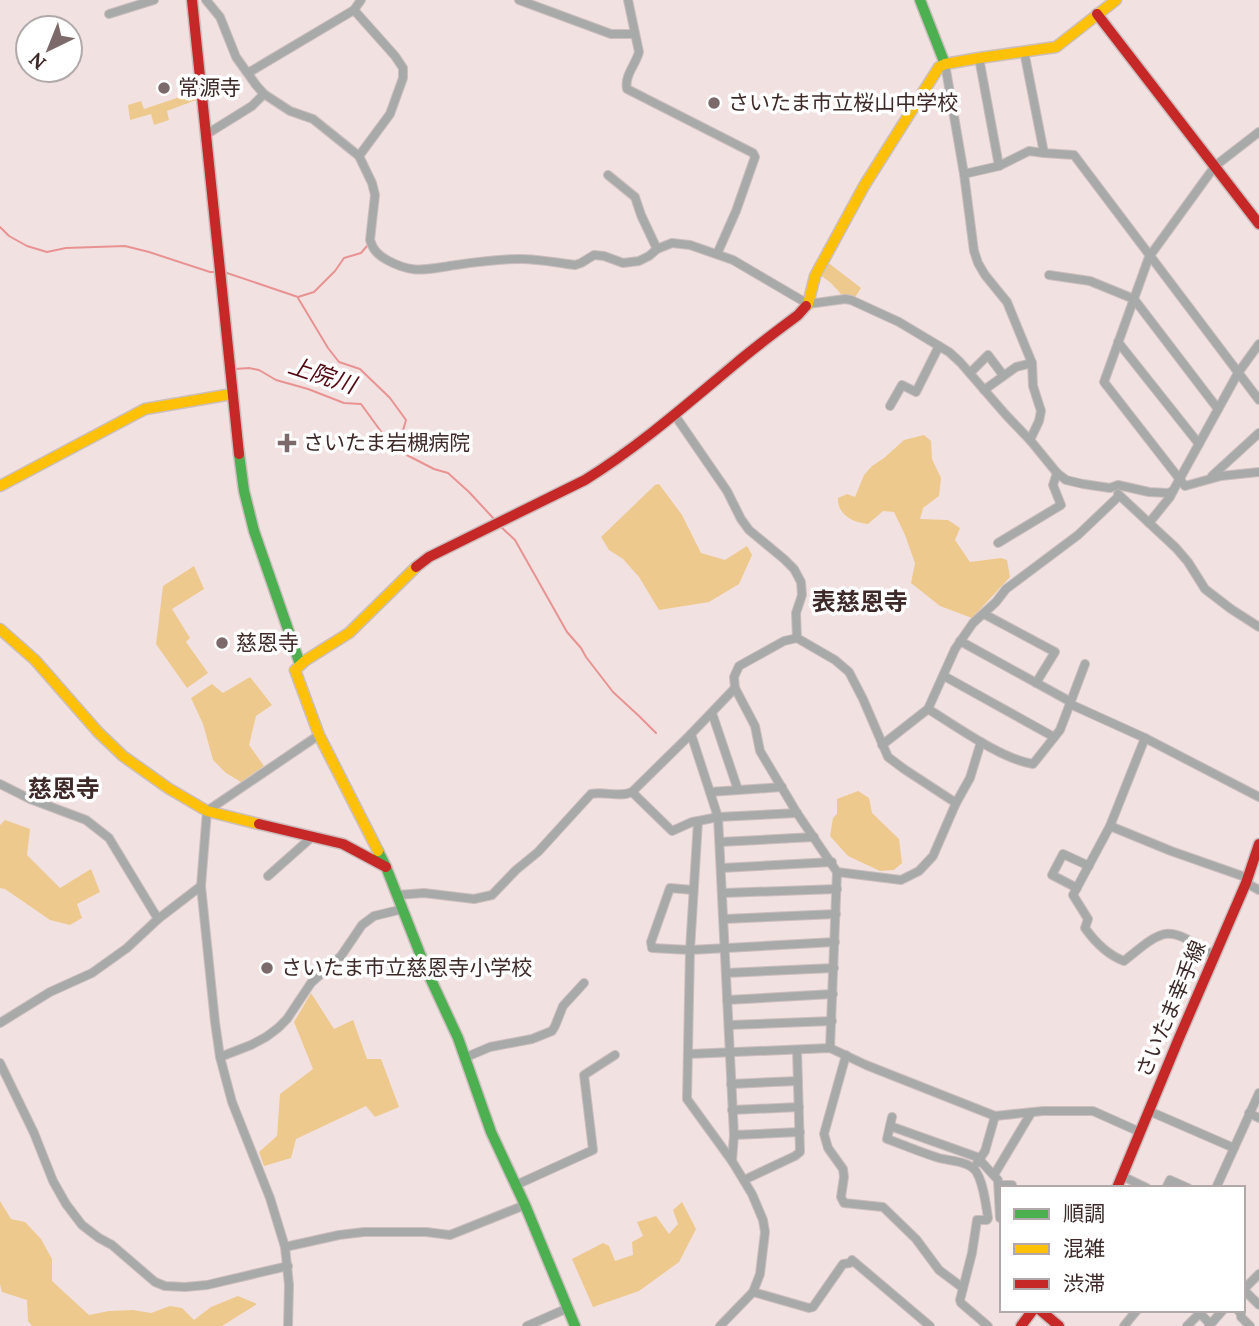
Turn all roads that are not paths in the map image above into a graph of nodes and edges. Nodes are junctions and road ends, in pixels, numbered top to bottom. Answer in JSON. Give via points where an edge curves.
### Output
{"nodes":[{"id":1,"x":154,"y":0,"type":"edge"},
{"id":2,"x":192,"y":0,"type":"edge"},
{"id":3,"x":206,"y":0,"type":"edge"},
{"id":4,"x":361,"y":0,"type":"edge"},
{"id":5,"x":519,"y":0,"type":"edge"},
{"id":6,"x":628,"y":0,"type":"edge"},
{"id":7,"x":919,"y":0,"type":"edge"},
{"id":8,"x":1116,"y":0,"type":"edge"},
{"id":9,"x":354,"y":10,"type":"junction"},
{"id":10,"x":110,"y":14,"type":"dead end"},
{"id":11,"x":1097,"y":14,"type":"junction"},
{"id":12,"x":635,"y":34,"type":"junction"},
{"id":13,"x":1024,"y":51,"type":"junction"},
{"id":14,"x":978,"y":58,"type":"junction"},
{"id":15,"x":945,"y":64,"type":"junction"},
{"id":16,"x":248,"y":73,"type":"junction"},
{"id":17,"x":264,"y":94,"type":"junction"},
{"id":18,"x":1259,"y":132,"type":"edge"},
{"id":19,"x":207,"y":134,"type":"junction"},
{"id":20,"x":1044,"y":153,"type":"junction"},
{"id":21,"x":359,"y":156,"type":"junction"},
{"id":22,"x":999,"y":166,"type":"junction"},
{"id":23,"x":1215,"y":166,"type":"junction"},
{"id":24,"x":964,"y":174,"type":"junction"},
{"id":25,"x":608,"y":175,"type":"dead end"},
{"id":26,"x":1259,"y":224,"type":"edge"},
{"id":27,"x":657,"y":249,"type":"junction"},
{"id":28,"x":717,"y":254,"type":"junction"},
{"id":29,"x":1149,"y":257,"type":"junction"},
{"id":30,"x":1049,"y":275,"type":"dead end"},
{"id":31,"x":1134,"y":299,"type":"junction"},
{"id":32,"x":808,"y":304,"type":"junction"},
{"id":33,"x":1118,"y":342,"type":"junction"},
{"id":34,"x":1259,"y":344,"type":"edge"},
{"id":35,"x":939,"y":346,"type":"junction"},
{"id":36,"x":1032,"y":363,"type":"junction"},
{"id":37,"x":970,"y":373,"type":"junction"},
{"id":38,"x":1238,"y":373,"type":"junction"},
{"id":39,"x":1003,"y":375,"type":"junction"},
{"id":40,"x":984,"y":390,"type":"junction"},
{"id":41,"x":232,"y":394,"type":"junction"},
{"id":42,"x":1259,"y":400,"type":"edge"},
{"id":43,"x":890,"y":406,"type":"dead end"},
{"id":44,"x":1218,"y":409,"type":"junction"},
{"id":45,"x":674,"y":414,"type":"junction"},
{"id":46,"x":1257,"y":437,"type":"edge"},
{"id":47,"x":1030,"y":440,"type":"junction"},
{"id":48,"x":1199,"y":444,"type":"junction"},
{"id":49,"x":1057,"y":472,"type":"junction"},
{"id":50,"x":1259,"y":472,"type":"edge"},
{"id":51,"x":1210,"y":478,"type":"junction"},
{"id":52,"x":1180,"y":479,"type":"junction"},
{"id":53,"x":0,"y":486,"type":"edge"},
{"id":54,"x":1110,"y":488,"type":"junction"},
{"id":55,"x":1173,"y":491,"type":"junction"},
{"id":56,"x":1119,"y":496,"type":"junction"},
{"id":57,"x":1149,"y":523,"type":"junction"},
{"id":58,"x":998,"y":543,"type":"dead end"},
{"id":59,"x":984,"y":614,"type":"junction"},
{"id":60,"x":1259,"y":627,"type":"edge"},
{"id":61,"x":0,"y":629,"type":"edge"},
{"id":62,"x":797,"y":638,"type":"junction"},
{"id":63,"x":960,"y":641,"type":"junction"},
{"id":64,"x":300,"y":664,"type":"junction"},
{"id":65,"x":1085,"y":664,"type":"dead end"},
{"id":66,"x":944,"y":676,"type":"junction"},
{"id":67,"x":1037,"y":683,"type":"junction"},
{"id":68,"x":735,"y":688,"type":"junction"},
{"id":69,"x":1070,"y":703,"type":"junction"},
{"id":70,"x":928,"y":709,"type":"junction"},
{"id":71,"x":712,"y":713,"type":"junction"},
{"id":72,"x":691,"y":734,"type":"junction"},
{"id":73,"x":320,"y":735,"type":"junction"},
{"id":74,"x":1054,"y":737,"type":"junction"},
{"id":75,"x":1145,"y":738,"type":"junction"},
{"id":76,"x":981,"y":742,"type":"junction"},
{"id":77,"x":882,"y":745,"type":"junction"},
{"id":78,"x":0,"y":785,"type":"edge"},
{"id":79,"x":782,"y":787,"type":"junction"},
{"id":80,"x":738,"y":790,"type":"junction"},
{"id":81,"x":632,"y":792,"type":"junction"},
{"id":82,"x":710,"y":792,"type":"junction"},
{"id":83,"x":1259,"y":797,"type":"edge"},
{"id":84,"x":956,"y":803,"type":"junction"},
{"id":85,"x":207,"y":811,"type":"junction"},
{"id":86,"x":797,"y":813,"type":"junction"},
{"id":87,"x":718,"y":817,"type":"junction"},
{"id":88,"x":698,"y":821,"type":"junction"},
{"id":89,"x":1110,"y":826,"type":"junction"},
{"id":90,"x":312,"y":837,"type":"junction"},
{"id":91,"x":814,"y":837,"type":"junction"},
{"id":92,"x":720,"y":842,"type":"junction"},
{"id":93,"x":1259,"y":844,"type":"edge"},
{"id":94,"x":832,"y":862,"type":"junction"},
{"id":95,"x":1089,"y":866,"type":"junction"},
{"id":96,"x":386,"y":867,"type":"junction"},
{"id":97,"x":721,"y":868,"type":"junction"},
{"id":98,"x":837,"y":872,"type":"junction"},
{"id":99,"x":268,"y":876,"type":"dead end"},
{"id":100,"x":1247,"y":881,"type":"junction"},
{"id":101,"x":201,"y":886,"type":"junction"},
{"id":102,"x":1077,"y":888,"type":"junction"},
{"id":103,"x":836,"y":889,"type":"junction"},
{"id":104,"x":693,"y":890,"type":"junction"},
{"id":105,"x":1259,"y":890,"type":"edge"},
{"id":106,"x":723,"y":893,"type":"junction"},
{"id":107,"x":398,"y":895,"type":"junction"},
{"id":108,"x":403,"y":909,"type":"junction"},
{"id":109,"x":836,"y":914,"type":"junction"},
{"id":110,"x":158,"y":919,"type":"junction"},
{"id":111,"x":724,"y":919,"type":"junction"},
{"id":112,"x":835,"y":942,"type":"junction"},
{"id":113,"x":725,"y":947,"type":"junction"},
{"id":114,"x":690,"y":950,"type":"junction"},
{"id":115,"x":1215,"y":956,"type":"junction"},
{"id":116,"x":834,"y":968,"type":"junction"},
{"id":117,"x":726,"y":973,"type":"junction"},
{"id":118,"x":584,"y":982,"type":"dead end"},
{"id":119,"x":832,"y":994,"type":"junction"},
{"id":120,"x":727,"y":1000,"type":"junction"},
{"id":121,"x":832,"y":1021,"type":"junction"},
{"id":122,"x":0,"y":1023,"type":"edge"},
{"id":123,"x":729,"y":1026,"type":"junction"},
{"id":124,"x":830,"y":1048,"type":"junction"},
{"id":125,"x":797,"y":1051,"type":"junction"},
{"id":126,"x":730,"y":1053,"type":"junction"},
{"id":127,"x":689,"y":1054,"type":"junction"},
{"id":128,"x":615,"y":1055,"type":"dead end"},
{"id":129,"x":846,"y":1055,"type":"junction"},
{"id":130,"x":220,"y":1057,"type":"junction"},
{"id":131,"x":464,"y":1058,"type":"junction"},
{"id":132,"x":0,"y":1063,"type":"edge"},
{"id":133,"x":798,"y":1081,"type":"junction"},
{"id":134,"x":731,"y":1084,"type":"junction"},
{"id":135,"x":1259,"y":1093,"type":"edge"},
{"id":136,"x":799,"y":1107,"type":"junction"},
{"id":137,"x":732,"y":1110,"type":"junction"},
{"id":138,"x":1149,"y":1111,"type":"junction"},
{"id":139,"x":1031,"y":1113,"type":"junction"},
{"id":140,"x":1249,"y":1113,"type":"junction"},
{"id":141,"x":995,"y":1116,"type":"junction"},
{"id":142,"x":1259,"y":1118,"type":"edge"},
{"id":143,"x":800,"y":1132,"type":"junction"},
{"id":144,"x":1140,"y":1132,"type":"junction"},
{"id":145,"x":734,"y":1135,"type":"junction"},
{"id":146,"x":1234,"y":1148,"type":"junction"},
{"id":147,"x":979,"y":1159,"type":"junction"},
{"id":148,"x":732,"y":1161,"type":"junction"},
{"id":149,"x":973,"y":1168,"type":"junction"},
{"id":150,"x":994,"y":1175,"type":"junction"},
{"id":151,"x":1122,"y":1176,"type":"junction"},
{"id":152,"x":744,"y":1180,"type":"junction"},
{"id":153,"x":516,"y":1185,"type":"junction"},
{"id":154,"x":999,"y":1185,"type":"junction"},
{"id":155,"x":1012,"y":1186,"type":"edge"},
{"id":156,"x":1118,"y":1186,"type":"edge"},
{"id":157,"x":1143,"y":1186,"type":"edge"},
{"id":158,"x":1167,"y":1186,"type":"edge"},
{"id":159,"x":1184,"y":1186,"type":"edge"},
{"id":160,"x":1217,"y":1186,"type":"edge"},
{"id":161,"x":1000,"y":1202,"type":"edge"},
{"id":162,"x":525,"y":1205,"type":"junction"},
{"id":163,"x":988,"y":1218,"type":"junction"},
{"id":164,"x":1000,"y":1218,"type":"edge"},
{"id":165,"x":285,"y":1247,"type":"junction"},
{"id":166,"x":288,"y":1265,"type":"junction"},
{"id":167,"x":1259,"y":1274,"type":"edge"},
{"id":168,"x":1245,"y":1287,"type":"edge"},
{"id":169,"x":963,"y":1288,"type":"junction"},
{"id":170,"x":1245,"y":1291,"type":"edge"},
{"id":171,"x":753,"y":1292,"type":"junction"},
{"id":172,"x":1259,"y":1305,"type":"edge"},
{"id":173,"x":568,"y":1308,"type":"junction"},
{"id":174,"x":1042,"y":1312,"type":"edge"},
{"id":175,"x":1135,"y":1312,"type":"edge"},
{"id":176,"x":1198,"y":1312,"type":"edge"},
{"id":177,"x":1240,"y":1312,"type":"edge"},
{"id":178,"x":1212,"y":1324,"type":"edge"},
{"id":179,"x":288,"y":1326,"type":"edge"},
{"id":180,"x":527,"y":1326,"type":"edge"},
{"id":181,"x":575,"y":1326,"type":"edge"},
{"id":182,"x":720,"y":1326,"type":"edge"},
{"id":183,"x":930,"y":1326,"type":"edge"},
{"id":184,"x":988,"y":1326,"type":"edge"},
{"id":185,"x":1059,"y":1326,"type":"edge"},
{"id":186,"x":1124,"y":1326,"type":"edge"},
{"id":187,"x":1187,"y":1326,"type":"edge"},
{"id":188,"x":1251,"y":1326,"type":"edge"}],
"edges":[{"from":1,"to":10,"type":"street"},
{"from":2,"to":19,"type":"street"},
{"from":3,"to":16,"type":"street"},
{"from":4,"to":9,"type":"street"},
{"from":5,"to":12,"type":"street","via":[[611,34]]},
{"from":6,"to":12,"type":"street"},
{"from":7,"to":15,"type":"street"},
{"from":8,"to":11,"type":"street"},
{"from":9,"to":16,"type":"street"},
{"from":9,"to":21,"type":"street","via":[[403,68],[390,114]]},
{"from":11,"to":13,"type":"street","via":[[1056,47]]},
{"from":11,"to":23,"type":"street"},
{"from":12,"to":28,"type":"street","via":[[639,52],[627,89],[755,157]]},
{"from":13,"to":14,"type":"street"},
{"from":13,"to":20,"type":"street"},
{"from":14,"to":15,"type":"street"},
{"from":14,"to":22,"type":"street"},
{"from":15,"to":24,"type":"street"},
{"from":15,"to":32,"type":"street","via":[[864,186],[815,275]]},
{"from":16,"to":17,"type":"street"},
{"from":17,"to":19,"type":"street"},
{"from":17,"to":21,"type":"street","via":[[313,119]]},
{"from":18,"to":23,"type":"street"},
{"from":19,"to":41,"type":"street"},
{"from":20,"to":22,"type":"street","via":[[1028,151]]},
{"from":20,"to":29,"type":"street","via":[[1074,155]]},
{"from":21,"to":27,"type":"street","via":[[375,195],[372,246],[401,268],[521,259],[575,265],[594,255],[623,263],[639,261]]},
{"from":22,"to":24,"type":"street"},
{"from":23,"to":26,"type":"street"},
{"from":23,"to":29,"type":"street"},
{"from":24,"to":36,"type":"street","via":[[978,263],[1007,302]]},
{"from":25,"to":27,"type":"street","via":[[635,197]]},
{"from":27,"to":28,"type":"street","via":[[672,243]]},
{"from":28,"to":32,"type":"street"},
{"from":29,"to":31,"type":"street"},
{"from":29,"to":38,"type":"street"},
{"from":30,"to":31,"type":"street","via":[[1090,281]]},
{"from":31,"to":33,"type":"street"},
{"from":31,"to":44,"type":"street"},
{"from":32,"to":35,"type":"street","via":[[851,300]]},
{"from":32,"to":45,"type":"street"},
{"from":33,"to":48,"type":"street"},
{"from":33,"to":52,"type":"street","via":[[1104,382]]},
{"from":34,"to":38,"type":"street"},
{"from":35,"to":37,"type":"street"},
{"from":35,"to":43,"type":"street","via":[[916,392],[902,385]]},
{"from":36,"to":39,"type":"street"},
{"from":36,"to":47,"type":"street","via":[[1041,411]]},
{"from":37,"to":39,"type":"street","via":[[988,355]]},
{"from":37,"to":40,"type":"street"},
{"from":38,"to":42,"type":"street"},
{"from":38,"to":44,"type":"street"},
{"from":39,"to":40,"type":"street"},
{"from":40,"to":47,"type":"street"},
{"from":41,"to":53,"type":"street","via":[[145,410]]},
{"from":41,"to":64,"type":"street","via":[[250,518]]},
{"from":44,"to":48,"type":"street"},
{"from":45,"to":62,"type":"street","via":[[749,530],[794,569],[802,595],[796,613]]},
{"from":45,"to":64,"type":"street","via":[[585,480],[429,557],[348,633]]},
{"from":46,"to":51,"type":"street"},
{"from":47,"to":49,"type":"street"},
{"from":48,"to":52,"type":"street"},
{"from":49,"to":54,"type":"street","via":[[1066,480]]},
{"from":49,"to":58,"type":"street","via":[[1053,485],[1061,505]]},
{"from":50,"to":51,"type":"street"},
{"from":51,"to":52,"type":"street","via":[[1185,486]]},
{"from":52,"to":55,"type":"street"},
{"from":54,"to":55,"type":"street"},
{"from":54,"to":56,"type":"street"},
{"from":55,"to":57,"type":"street"},
{"from":56,"to":57,"type":"street"},
{"from":56,"to":59,"type":"street","via":[[1078,535],[1006,589]]},
{"from":57,"to":60,"type":"street","via":[[1188,562],[1205,589]]},
{"from":59,"to":63,"type":"street"},
{"from":59,"to":67,"type":"street","via":[[1055,652]]},
{"from":61,"to":85,"type":"street","via":[[35,660],[123,756]]},
{"from":62,"to":68,"type":"street","via":[[784,640],[739,666]]},
{"from":62,"to":77,"type":"street","via":[[849,672]]},
{"from":63,"to":66,"type":"street"},
{"from":63,"to":67,"type":"street"},
{"from":64,"to":73,"type":"street","via":[[296,675]]},
{"from":65,"to":69,"type":"street"},
{"from":66,"to":70,"type":"street"},
{"from":66,"to":74,"type":"street"},
{"from":67,"to":69,"type":"street"},
{"from":68,"to":71,"type":"street"},
{"from":68,"to":79,"type":"street","via":[[755,726],[760,751]]},
{"from":69,"to":74,"type":"street"},
{"from":69,"to":75,"type":"street"},
{"from":70,"to":76,"type":"street"},
{"from":70,"to":77,"type":"street"},
{"from":71,"to":72,"type":"street"},
{"from":71,"to":80,"type":"street"},
{"from":72,"to":81,"type":"street"},
{"from":72,"to":82,"type":"street"},
{"from":73,"to":85,"type":"street"},
{"from":73,"to":96,"type":"street"},
{"from":74,"to":76,"type":"street","via":[[1033,764]]},
{"from":75,"to":83,"type":"street"},
{"from":75,"to":89,"type":"street"},
{"from":76,"to":84,"type":"street"},
{"from":77,"to":84,"type":"street","via":[[888,757]]},
{"from":78,"to":110,"type":"street","via":[[86,820],[109,838]]},
{"from":79,"to":80,"type":"street"},
{"from":79,"to":86,"type":"street"},
{"from":80,"to":82,"type":"street"},
{"from":81,"to":88,"type":"street","via":[[672,831]]},
{"from":81,"to":107,"type":"street","via":[[591,794],[492,895],[474,899]]},
{"from":82,"to":87,"type":"street"},
{"from":84,"to":98,"type":"street","via":[[933,856],[919,870],[901,880]]},
{"from":85,"to":90,"type":"street"},
{"from":85,"to":101,"type":"street"},
{"from":86,"to":87,"type":"street"},
{"from":86,"to":91,"type":"street"},
{"from":87,"to":88,"type":"street"},
{"from":87,"to":92,"type":"street"},
{"from":88,"to":104,"type":"street"},
{"from":89,"to":95,"type":"street"},
{"from":89,"to":100,"type":"street"},
{"from":90,"to":96,"type":"street","via":[[343,845]]},
{"from":90,"to":99,"type":"street"},
{"from":91,"to":92,"type":"street"},
{"from":91,"to":94,"type":"street"},
{"from":92,"to":97,"type":"street"},
{"from":93,"to":100,"type":"street","name":"さいたま幸手線"},
{"from":94,"to":97,"type":"street"},
{"from":94,"to":98,"type":"street"},
{"from":95,"to":102,"type":"street"},
{"from":95,"to":102,"type":"street","via":[[1063,854],[1052,875]]},
{"from":96,"to":107,"type":"street"},
{"from":97,"to":106,"type":"street"},
{"from":98,"to":103,"type":"street"},
{"from":100,"to":105,"type":"street"},
{"from":100,"to":115,"type":"street","name":"さいたま幸手線"},
{"from":101,"to":110,"type":"street"},
{"from":101,"to":130,"type":"street"},
{"from":102,"to":115,"type":"street","via":[[1073,895],[1088,919],[1085,928],[1124,961],[1152,938],[1173,933]]},
{"from":103,"to":106,"type":"street"},
{"from":103,"to":109,"type":"street"},
{"from":104,"to":114,"type":"street"},
{"from":104,"to":114,"type":"street","via":[[670,888],[651,942],[655,948]]},
{"from":106,"to":111,"type":"street"},
{"from":107,"to":108,"type":"street"},
{"from":108,"to":130,"type":"street","via":[[374,916],[362,925],[278,1028]]},
{"from":108,"to":131,"type":"street"},
{"from":109,"to":111,"type":"street"},
{"from":109,"to":112,"type":"street"},
{"from":110,"to":122,"type":"street","via":[[92,973]]},
{"from":111,"to":113,"type":"street"},
{"from":112,"to":113,"type":"street"},
{"from":112,"to":116,"type":"street"},
{"from":113,"to":114,"type":"street"},
{"from":113,"to":117,"type":"street"},
{"from":114,"to":127,"type":"street"},
{"from":115,"to":138,"type":"street","name":"さいたま幸手線"},
{"from":116,"to":117,"type":"street"},
{"from":116,"to":119,"type":"street"},
{"from":117,"to":120,"type":"street"},
{"from":118,"to":131,"type":"street","via":[[563,1006],[552,1031]]},
{"from":119,"to":120,"type":"street"},
{"from":119,"to":121,"type":"street"},
{"from":120,"to":123,"type":"street"},
{"from":121,"to":123,"type":"street"},
{"from":121,"to":124,"type":"street"},
{"from":123,"to":126,"type":"street"},
{"from":124,"to":125,"type":"street"},
{"from":124,"to":129,"type":"street"},
{"from":125,"to":126,"type":"street"},
{"from":125,"to":133,"type":"street"},
{"from":126,"to":127,"type":"street"},
{"from":126,"to":134,"type":"street"},
{"from":127,"to":148,"type":"street","via":[[687,1099]]},
{"from":128,"to":153,"type":"street","via":[[584,1075],[593,1150]]},
{"from":129,"to":141,"type":"street"},
{"from":129,"to":169,"type":"street","via":[[824,1129],[826,1143],[843,1169],[844,1203],[883,1207],[916,1238],[939,1269]]},
{"from":130,"to":165,"type":"street"},
{"from":131,"to":153,"type":"street"},
{"from":132,"to":166,"type":"street","via":[[66,1204],[82,1225],[155,1282],[207,1285]]},
{"from":133,"to":134,"type":"street"},
{"from":133,"to":136,"type":"street"},
{"from":134,"to":137,"type":"street"},
{"from":135,"to":140,"type":"street"},
{"from":136,"to":137,"type":"street"},
{"from":136,"to":143,"type":"street"},
{"from":137,"to":145,"type":"street"},
{"from":138,"to":144,"type":"street","name":"さいたま幸手線"},
{"from":138,"to":146,"type":"street"},
{"from":139,"to":141,"type":"street"},
{"from":139,"to":144,"type":"street","via":[[1093,1111]]},
{"from":139,"to":150,"type":"street"},
{"from":140,"to":142,"type":"street"},
{"from":140,"to":146,"type":"street"},
{"from":141,"to":147,"type":"street"},
{"from":143,"to":145,"type":"street"},
{"from":143,"to":152,"type":"street","via":[[800,1152]]},
{"from":144,"to":151,"type":"street","name":"さいたま幸手線"},
{"from":145,"to":148,"type":"street"},
{"from":146,"to":160,"type":"street"},
{"from":147,"to":149,"type":"street"},
{"from":147,"to":149,"type":"street","via":[[891,1121],[887,1139]]},
{"from":147,"to":150,"type":"street"},
{"from":148,"to":152,"type":"street"},
{"from":149,"to":163,"type":"street"},
{"from":150,"to":154,"type":"street"},
{"from":151,"to":156,"type":"street","name":"さいたま幸手線"},
{"from":151,"to":157,"type":"street"},
{"from":152,"to":171,"type":"street","via":[[765,1231]]},
{"from":153,"to":162,"type":"street"},
{"from":154,"to":155,"type":"street"},
{"from":154,"to":161,"type":"street"},
{"from":158,"to":159,"type":"street","via":[[1170,1180]]},
{"from":162,"to":165,"type":"street","via":[[450,1235],[364,1232]]},
{"from":162,"to":173,"type":"street"},
{"from":163,"to":164,"type":"street"},
{"from":163,"to":169,"type":"street","via":[[977,1220]]},
{"from":165,"to":166,"type":"street"},
{"from":166,"to":179,"type":"street"},
{"from":167,"to":168,"type":"street"},
{"from":169,"to":184,"type":"street","via":[[961,1304]]},
{"from":170,"to":172,"type":"street"},
{"from":171,"to":182,"type":"street"},
{"from":171,"to":183,"type":"street","via":[[813,1307],[843,1264],[852,1260]]},
{"from":173,"to":180,"type":"street"},
{"from":173,"to":181,"type":"street"},
{"from":174,"to":185,"type":"street"},
{"from":175,"to":186,"type":"street"},
{"from":176,"to":178,"type":"street"},
{"from":176,"to":187,"type":"street"},
{"from":177,"to":188,"type":"street"}]}
